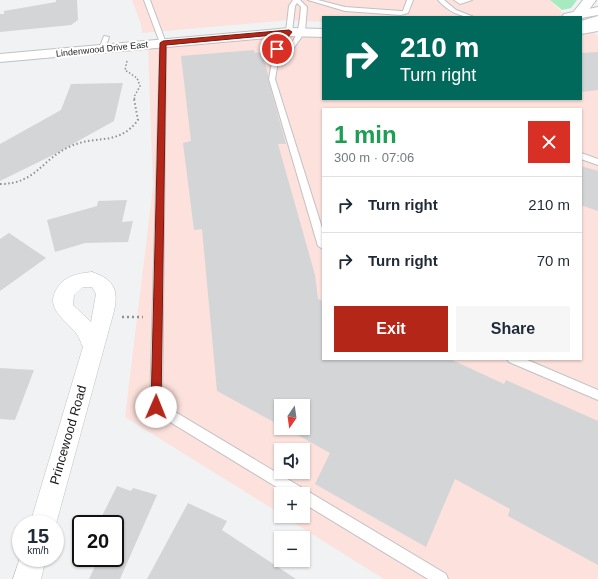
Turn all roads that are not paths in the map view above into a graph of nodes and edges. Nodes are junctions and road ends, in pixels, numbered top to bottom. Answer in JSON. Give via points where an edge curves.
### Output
{"nodes":[{"id":1,"x":147,"y":0,"type":"edge"},
{"id":2,"x":296,"y":0,"type":"edge"},
{"id":3,"x":311,"y":0,"type":"edge"},
{"id":4,"x":410,"y":0,"type":"edge"},
{"id":5,"x":441,"y":0,"type":"edge"},
{"id":6,"x":457,"y":0,"type":"edge"},
{"id":7,"x":469,"y":0,"type":"edge"},
{"id":8,"x":590,"y":0,"type":"edge"},
{"id":9,"x":476,"y":11,"type":"dead end"},
{"id":10,"x":598,"y":11,"type":"edge"},
{"id":11,"x":453,"y":14,"type":"edge"},
{"id":12,"x":465,"y":16,"type":"edge"},
{"id":13,"x":578,"y":16,"type":"edge"},
{"id":14,"x":582,"y":17,"type":"edge"},
{"id":15,"x":582,"y":19,"type":"edge"},
{"id":16,"x":598,"y":20,"type":"edge"},
{"id":17,"x":322,"y":22,"type":"edge"},
{"id":18,"x":296,"y":26,"type":"junction"},
{"id":19,"x":598,"y":27,"type":"edge"},
{"id":20,"x":582,"y":30,"type":"edge"},
{"id":21,"x":322,"y":34,"type":"edge"},
{"id":22,"x":161,"y":37,"type":"junction"},
{"id":23,"x":104,"y":43,"type":"junction"},
{"id":24,"x":0,"y":44,"type":"edge"},
{"id":25,"x":0,"y":58,"type":"edge"},
{"id":26,"x":276,"y":61,"type":"junction"},
{"id":27,"x":582,"y":156,"type":"edge"},
{"id":28,"x":598,"y":162,"type":"edge"},
{"id":29,"x":322,"y":243,"type":"edge"},
{"id":30,"x":93,"y":346,"type":"junction"},
{"id":31,"x":515,"y":360,"type":"edge"},
{"id":32,"x":598,"y":395,"type":"edge"},
{"id":33,"x":288,"y":487,"type":"edge"},
{"id":34,"x":310,"y":500,"type":"edge"},
{"id":35,"x":46,"y":515,"type":"edge"},
{"id":36,"x":30,"y":567,"type":"edge"},
{"id":37,"x":27,"y":579,"type":"edge"},
{"id":38,"x":441,"y":579,"type":"edge"}],
"edges":[{"from":1,"to":22,"type":"lane"},
{"from":2,"to":18,"type":"lane","via":[[292,6]]},
{"from":2,"to":18,"type":"lane","via":[[304,7]]},
{"from":3,"to":4,"type":"lane","via":[[345,9],[401,13],[406,12]]},
{"from":5,"to":11,"type":"lane"},
{"from":6,"to":7,"type":"lane"},
{"from":8,"to":13,"type":"street"},
{"from":9,"to":11,"type":"lane"},
{"from":10,"to":14,"type":"street"},
{"from":11,"to":12,"type":"lane"},
{"from":15,"to":16,"type":"street"},
{"from":17,"to":18,"type":"street","name":"Lindenwood Drive East"},
{"from":18,"to":21,"type":"street","name":"Lindenwood Drive East"},
{"from":18,"to":22,"type":"street","name":"Lindenwood Drive East"},
{"from":18,"to":26,"type":"lane","via":[[277,49]]},
{"from":18,"to":26,"type":"lane","via":[[289,51]]},
{"from":19,"to":20,"type":"street"},
{"from":22,"to":23,"type":"street","name":"Lindenwood Drive East"},
{"from":22,"to":33,"type":"lane","via":[[156,407]]},
{"from":23,"to":24,"type":"street","name":"Lindenwood Drive East"},
{"from":23,"to":25,"type":"street","name":"Lindenwood Drive East"},
{"from":26,"to":29,"type":"lane","via":[[272,79]]},
{"from":27,"to":28,"type":"lane"},
{"from":30,"to":30,"type":"street","name":"Princewood Road","via":[[106,295],[104,286],[98,282],[80,280],[72,284],[63,300],[70,317],[82,327]]},
{"from":30,"to":35,"type":"street","name":"Princewood Road"},
{"from":31,"to":32,"type":"lane"},
{"from":34,"to":38,"type":"lane"},
{"from":36,"to":37,"type":"street"}]}
